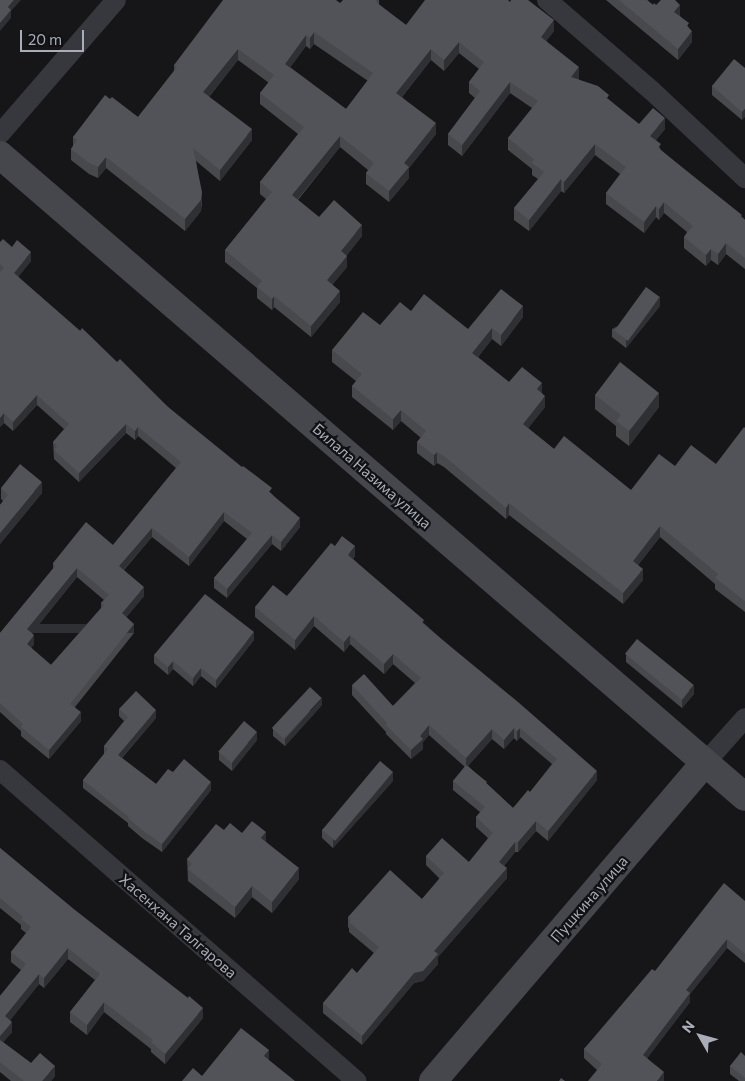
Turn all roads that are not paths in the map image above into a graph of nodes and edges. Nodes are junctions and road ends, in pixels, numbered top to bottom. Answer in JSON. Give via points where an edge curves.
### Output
{"nodes":[{"id":1,"x":116,"y":0,"type":"edge"},
{"id":2,"x":547,"y":0,"type":"edge"},
{"id":3,"x":0,"y":134,"type":"edge"},
{"id":4,"x":0,"y":155,"type":"edge"},
{"id":5,"x":745,"y":178,"type":"edge"},
{"id":6,"x":745,"y":718,"type":"edge"},
{"id":7,"x":705,"y":763,"type":"junction"},
{"id":8,"x":0,"y":770,"type":"edge"},
{"id":9,"x":745,"y":797,"type":"edge"},
{"id":10,"x":357,"y":1081,"type":"edge"},
{"id":11,"x":433,"y":1081,"type":"edge"}],
"edges":[{"from":1,"to":3,"type":"street"},
{"from":2,"to":5,"type":"street","via":[[651,90]]},
{"from":4,"to":7,"type":"street","name":"Билала Назима улица"},
{"from":6,"to":7,"type":"street","name":"Пушкина улица"},
{"from":7,"to":9,"type":"street","name":"Билала Назима улица"},
{"from":7,"to":11,"type":"street","name":"Пушкина улица"},
{"from":8,"to":10,"type":"street","name":"Хасенхана Талгарова"}]}
